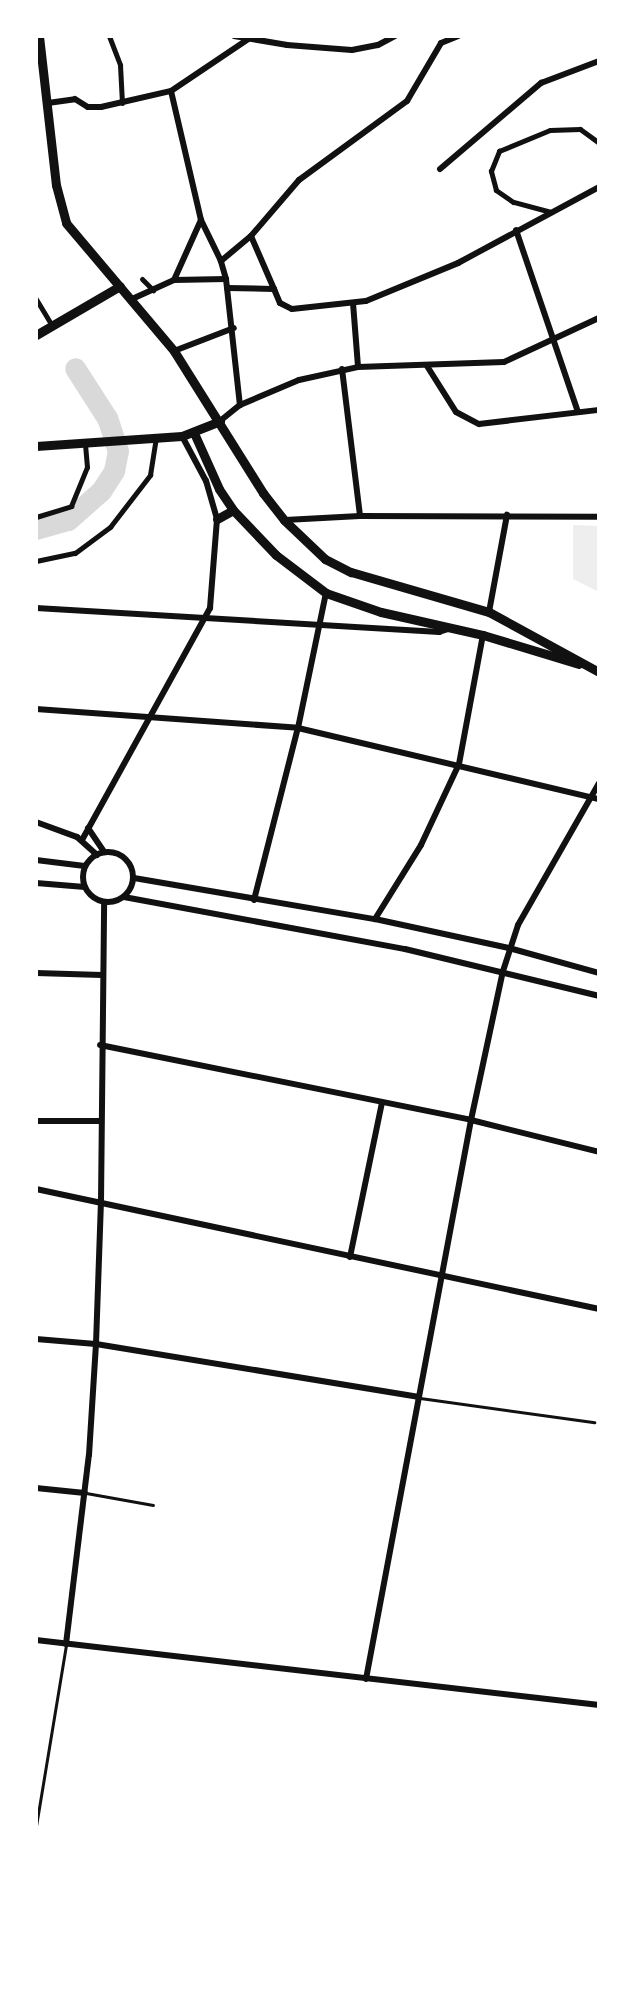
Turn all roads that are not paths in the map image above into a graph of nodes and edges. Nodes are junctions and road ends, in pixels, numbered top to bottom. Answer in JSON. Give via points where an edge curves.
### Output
{"nodes":[{"id":1,"x":39,"y":36,"type":"edge"},
{"id":2,"x":109,"y":36,"type":"edge"},
{"id":3,"x":234,"y":36,"type":"edge"},
{"id":4,"x":395,"y":36,"type":"edge"},
{"id":5,"x":437,"y":36,"type":"edge"},
{"id":6,"x":458,"y":36,"type":"edge"},
{"id":7,"x":250,"y":38,"type":"edge"},
{"id":8,"x":441,"y":43,"type":"junction"},
{"id":9,"x":599,"y":61,"type":"edge"},
{"id":10,"x":171,"y":91,"type":"junction"},
{"id":11,"x":48,"y":103,"type":"junction"},
{"id":12,"x":122,"y":103,"type":"junction"},
{"id":13,"x":599,"y":143,"type":"edge"},
{"id":14,"x":440,"y":169,"type":"dead end"},
{"id":15,"x":599,"y":187,"type":"edge"},
{"id":16,"x":551,"y":212,"type":"junction"},
{"id":17,"x":201,"y":220,"type":"junction"},
{"id":18,"x":516,"y":230,"type":"junction"},
{"id":19,"x":251,"y":236,"type":"junction"},
{"id":20,"x":221,"y":261,"type":"junction"},
{"id":21,"x":142,"y":279,"type":"dead end"},
{"id":22,"x":226,"y":279,"type":"junction"},
{"id":23,"x":174,"y":280,"type":"junction"},
{"id":24,"x":120,"y":286,"type":"junction"},
{"id":25,"x":228,"y":288,"type":"junction"},
{"id":26,"x":274,"y":289,"type":"junction"},
{"id":27,"x":153,"y":290,"type":"junction"},
{"id":28,"x":36,"y":299,"type":"edge"},
{"id":29,"x":132,"y":299,"type":"junction"},
{"id":30,"x":353,"y":303,"type":"junction"},
{"id":31,"x":599,"y":318,"type":"edge"},
{"id":32,"x":52,"y":326,"type":"junction"},
{"id":33,"x":234,"y":328,"type":"junction"},
{"id":34,"x":36,"y":335,"type":"edge"},
{"id":35,"x":555,"y":342,"type":"junction"},
{"id":36,"x":174,"y":351,"type":"junction"},
{"id":37,"x":427,"y":366,"type":"junction"},
{"id":38,"x":358,"y":367,"type":"junction"},
{"id":39,"x":342,"y":369,"type":"junction"},
{"id":40,"x":240,"y":405,"type":"junction"},
{"id":41,"x":599,"y":410,"type":"edge"},
{"id":42,"x":578,"y":412,"type":"junction"},
{"id":43,"x":220,"y":421,"type":"junction"},
{"id":44,"x":195,"y":433,"type":"junction"},
{"id":45,"x":182,"y":436,"type":"junction"},
{"id":46,"x":156,"y":438,"type":"junction"},
{"id":47,"x":85,"y":442,"type":"junction"},
{"id":48,"x":36,"y":446,"type":"edge"},
{"id":49,"x":233,"y":510,"type":"junction"},
{"id":50,"x":507,"y":515,"type":"junction"},
{"id":51,"x":360,"y":516,"type":"junction"},
{"id":52,"x":36,"y":517,"type":"edge"},
{"id":53,"x":599,"y":517,"type":"edge"},
{"id":54,"x":217,"y":519,"type":"junction"},
{"id":55,"x":284,"y":520,"type":"junction"},
{"id":56,"x":36,"y":561,"type":"edge"},
{"id":57,"x":326,"y":593,"type":"junction"},
{"id":58,"x":36,"y":608,"type":"edge"},
{"id":59,"x":489,"y":612,"type":"junction"},
{"id":60,"x":207,"y":617,"type":"junction"},
{"id":61,"x":321,"y":624,"type":"junction"},
{"id":62,"x":453,"y":628,"type":"junction"},
{"id":63,"x":483,"y":635,"type":"junction"},
{"id":64,"x":589,"y":667,"type":"junction"},
{"id":65,"x":599,"y":672,"type":"edge"},
{"id":66,"x":36,"y":709,"type":"edge"},
{"id":67,"x":148,"y":715,"type":"junction"},
{"id":68,"x":298,"y":728,"type":"junction"},
{"id":69,"x":459,"y":764,"type":"junction"},
{"id":70,"x":599,"y":783,"type":"edge"},
{"id":71,"x":592,"y":795,"type":"junction"},
{"id":72,"x":599,"y":799,"type":"edge"},
{"id":73,"x":36,"y":822,"type":"edge"},
{"id":74,"x":88,"y":828,"type":"junction"},
{"id":75,"x":82,"y":840,"type":"junction"},
{"id":76,"x":104,"y":852,"type":"junction"},
{"id":77,"x":97,"y":855,"type":"junction"},
{"id":78,"x":36,"y":860,"type":"edge"},
{"id":79,"x":85,"y":866,"type":"junction"},
{"id":80,"x":134,"y":878,"type":"junction"},
{"id":81,"x":36,"y":883,"type":"edge"},
{"id":82,"x":85,"y":887,"type":"junction"},
{"id":83,"x":124,"y":897,"type":"junction"},
{"id":84,"x":254,"y":900,"type":"junction"},
{"id":85,"x":104,"y":902,"type":"junction"},
{"id":86,"x":375,"y":919,"type":"junction"},
{"id":87,"x":509,"y":948,"type":"junction"},
{"id":88,"x":503,"y":971,"type":"junction"},
{"id":89,"x":599,"y":973,"type":"edge"},
{"id":90,"x":36,"y":974,"type":"edge"},
{"id":91,"x":102,"y":975,"type":"junction"},
{"id":92,"x":599,"y":996,"type":"edge"},
{"id":93,"x":100,"y":1045,"type":"junction"},
{"id":94,"x":382,"y":1102,"type":"junction"},
{"id":95,"x":36,"y":1120,"type":"edge"},
{"id":96,"x":471,"y":1120,"type":"junction"},
{"id":97,"x":101,"y":1121,"type":"junction"},
{"id":98,"x":599,"y":1152,"type":"edge"},
{"id":99,"x":36,"y":1189,"type":"edge"},
{"id":100,"x":101,"y":1202,"type":"junction"},
{"id":101,"x":350,"y":1257,"type":"junction"},
{"id":102,"x":443,"y":1277,"type":"junction"},
{"id":103,"x":599,"y":1309,"type":"edge"},
{"id":104,"x":36,"y":1339,"type":"edge"},
{"id":105,"x":96,"y":1344,"type":"junction"},
{"id":106,"x":418,"y":1397,"type":"junction"},
{"id":107,"x":594,"y":1422,"type":"dead end"},
{"id":108,"x":36,"y":1488,"type":"edge"},
{"id":109,"x":84,"y":1493,"type":"junction"},
{"id":110,"x":153,"y":1505,"type":"dead end"},
{"id":111,"x":36,"y":1640,"type":"edge"},
{"id":112,"x":66,"y":1644,"type":"junction"},
{"id":113,"x":366,"y":1679,"type":"junction"},
{"id":114,"x":599,"y":1705,"type":"edge"},
{"id":115,"x":36,"y":1826,"type":"edge"}],
"edges":[{"from":1,"to":11,"type":"main road"},
{"from":2,"to":12,"type":"street","via":[[120,65]]},
{"from":3,"to":7,"type":"street"},
{"from":4,"to":7,"type":"street","via":[[378,45],[352,50]]},
{"from":5,"to":8,"type":"street"},
{"from":6,"to":8,"type":"street"},
{"from":7,"to":10,"type":"street"},
{"from":8,"to":19,"type":"street","via":[[407,101],[299,180]]},
{"from":9,"to":14,"type":"street","via":[[541,83]]},
{"from":10,"to":12,"type":"street"},
{"from":10,"to":17,"type":"street"},
{"from":11,"to":12,"type":"street","via":[[75,99],[87,106]]},
{"from":11,"to":24,"type":"main road","via":[[56,185],[66,224]]},
{"from":13,"to":16,"type":"street","via":[[580,129],[550,130],[499,151],[491,171],[496,190],[513,202]]},
{"from":15,"to":16,"type":"street"},
{"from":16,"to":18,"type":"street"},
{"from":17,"to":20,"type":"street"},
{"from":17,"to":23,"type":"street"},
{"from":18,"to":30,"type":"street","via":[[448,268],[383,296]]},
{"from":18,"to":35,"type":"street"},
{"from":19,"to":20,"type":"street"},
{"from":19,"to":26,"type":"street"},
{"from":20,"to":22,"type":"street"},
{"from":21,"to":27,"type":"street"},
{"from":22,"to":23,"type":"street"},
{"from":22,"to":25,"type":"street"},
{"from":23,"to":27,"type":"street"},
{"from":24,"to":29,"type":"main road"},
{"from":24,"to":32,"type":"main road"},
{"from":25,"to":26,"type":"street"},
{"from":25,"to":33,"type":"street"},
{"from":26,"to":30,"type":"street","via":[[285,308]]},
{"from":27,"to":29,"type":"street"},
{"from":28,"to":32,"type":"street"},
{"from":29,"to":36,"type":"main road"},
{"from":30,"to":38,"type":"street"},
{"from":31,"to":35,"type":"street"},
{"from":32,"to":34,"type":"main road"},
{"from":33,"to":36,"type":"street"},
{"from":33,"to":40,"type":"street"},
{"from":35,"to":37,"type":"street","via":[[504,362]]},
{"from":35,"to":42,"type":"street"},
{"from":36,"to":43,"type":"main road"},
{"from":37,"to":38,"type":"street"},
{"from":37,"to":42,"type":"street","via":[[456,412],[479,424]]},
{"from":38,"to":39,"type":"street"},
{"from":39,"to":40,"type":"street","via":[[299,380]]},
{"from":39,"to":51,"type":"street"},
{"from":40,"to":43,"type":"street"},
{"from":41,"to":42,"type":"street"},
{"from":43,"to":44,"type":"main road"},
{"from":43,"to":55,"type":"main road"},
{"from":44,"to":45,"type":"main road"},
{"from":44,"to":49,"type":"main road","via":[[219,489]]},
{"from":45,"to":46,"type":"main road"},
{"from":45,"to":54,"type":"street","via":[[206,481]]},
{"from":46,"to":47,"type":"main road"},
{"from":46,"to":56,"type":"street","via":[[150,475],[110,527],[75,553]]},
{"from":47,"to":48,"type":"main road"},
{"from":47,"to":52,"type":"street","via":[[87,467],[71,506]]},
{"from":49,"to":54,"type":"main road"},
{"from":49,"to":57,"type":"main road","via":[[276,555]]},
{"from":50,"to":51,"type":"street"},
{"from":50,"to":53,"type":"street"},
{"from":50,"to":59,"type":"street"},
{"from":51,"to":55,"type":"street"},
{"from":54,"to":60,"type":"street"},
{"from":55,"to":59,"type":"main road","via":[[325,559],[351,572]]},
{"from":57,"to":61,"type":"street"},
{"from":57,"to":62,"type":"main road","via":[[381,612]]},
{"from":58,"to":60,"type":"street"},
{"from":59,"to":64,"type":"main road"},
{"from":60,"to":61,"type":"street"},
{"from":60,"to":67,"type":"street"},
{"from":61,"to":62,"type":"street","via":[[439,632]]},
{"from":61,"to":68,"type":"street"},
{"from":62,"to":63,"type":"main road"},
{"from":63,"to":64,"type":"main road"},
{"from":63,"to":69,"type":"street"},
{"from":64,"to":65,"type":"main road"},
{"from":66,"to":67,"type":"street"},
{"from":67,"to":68,"type":"street"},
{"from":67,"to":74,"type":"street"},
{"from":68,"to":69,"type":"street"},
{"from":68,"to":84,"type":"street"},
{"from":69,"to":71,"type":"street"},
{"from":69,"to":86,"type":"street","via":[[421,845]]},
{"from":70,"to":71,"type":"street"},
{"from":71,"to":72,"type":"street"},
{"from":71,"to":87,"type":"street"},
{"from":73,"to":75,"type":"street"},
{"from":74,"to":75,"type":"street"},
{"from":74,"to":76,"type":"street"},
{"from":75,"to":77,"type":"street"},
{"from":76,"to":77,"type":"street"},
{"from":76,"to":80,"type":"street","via":[[124,857]]},
{"from":77,"to":79,"type":"street"},
{"from":78,"to":79,"type":"street"},
{"from":79,"to":82,"type":"street"},
{"from":80,"to":83,"type":"street"},
{"from":80,"to":84,"type":"street"},
{"from":81,"to":82,"type":"street"},
{"from":82,"to":85,"type":"street"},
{"from":83,"to":85,"type":"street"},
{"from":83,"to":88,"type":"street"},
{"from":84,"to":86,"type":"street"},
{"from":85,"to":91,"type":"street"},
{"from":86,"to":87,"type":"street"},
{"from":87,"to":88,"type":"street"},
{"from":87,"to":89,"type":"street"},
{"from":88,"to":92,"type":"street"},
{"from":88,"to":96,"type":"street"},
{"from":90,"to":91,"type":"street"},
{"from":91,"to":93,"type":"street"},
{"from":93,"to":94,"type":"street"},
{"from":93,"to":97,"type":"street"},
{"from":94,"to":96,"type":"street"},
{"from":94,"to":101,"type":"street"},
{"from":95,"to":97,"type":"street"},
{"from":96,"to":98,"type":"street"},
{"from":96,"to":102,"type":"street"},
{"from":97,"to":100,"type":"street"},
{"from":99,"to":100,"type":"street"},
{"from":100,"to":101,"type":"street"},
{"from":100,"to":105,"type":"street"},
{"from":101,"to":102,"type":"street"},
{"from":102,"to":103,"type":"street"},
{"from":102,"to":106,"type":"street"},
{"from":104,"to":105,"type":"street"},
{"from":105,"to":106,"type":"street"},
{"from":105,"to":109,"type":"street"},
{"from":106,"to":107,"type":"lane"},
{"from":106,"to":113,"type":"street"},
{"from":108,"to":109,"type":"street"},
{"from":109,"to":110,"type":"lane"},
{"from":109,"to":112,"type":"street"},
{"from":111,"to":112,"type":"street"},
{"from":112,"to":113,"type":"street"},
{"from":112,"to":115,"type":"lane"},
{"from":113,"to":114,"type":"street"}]}
